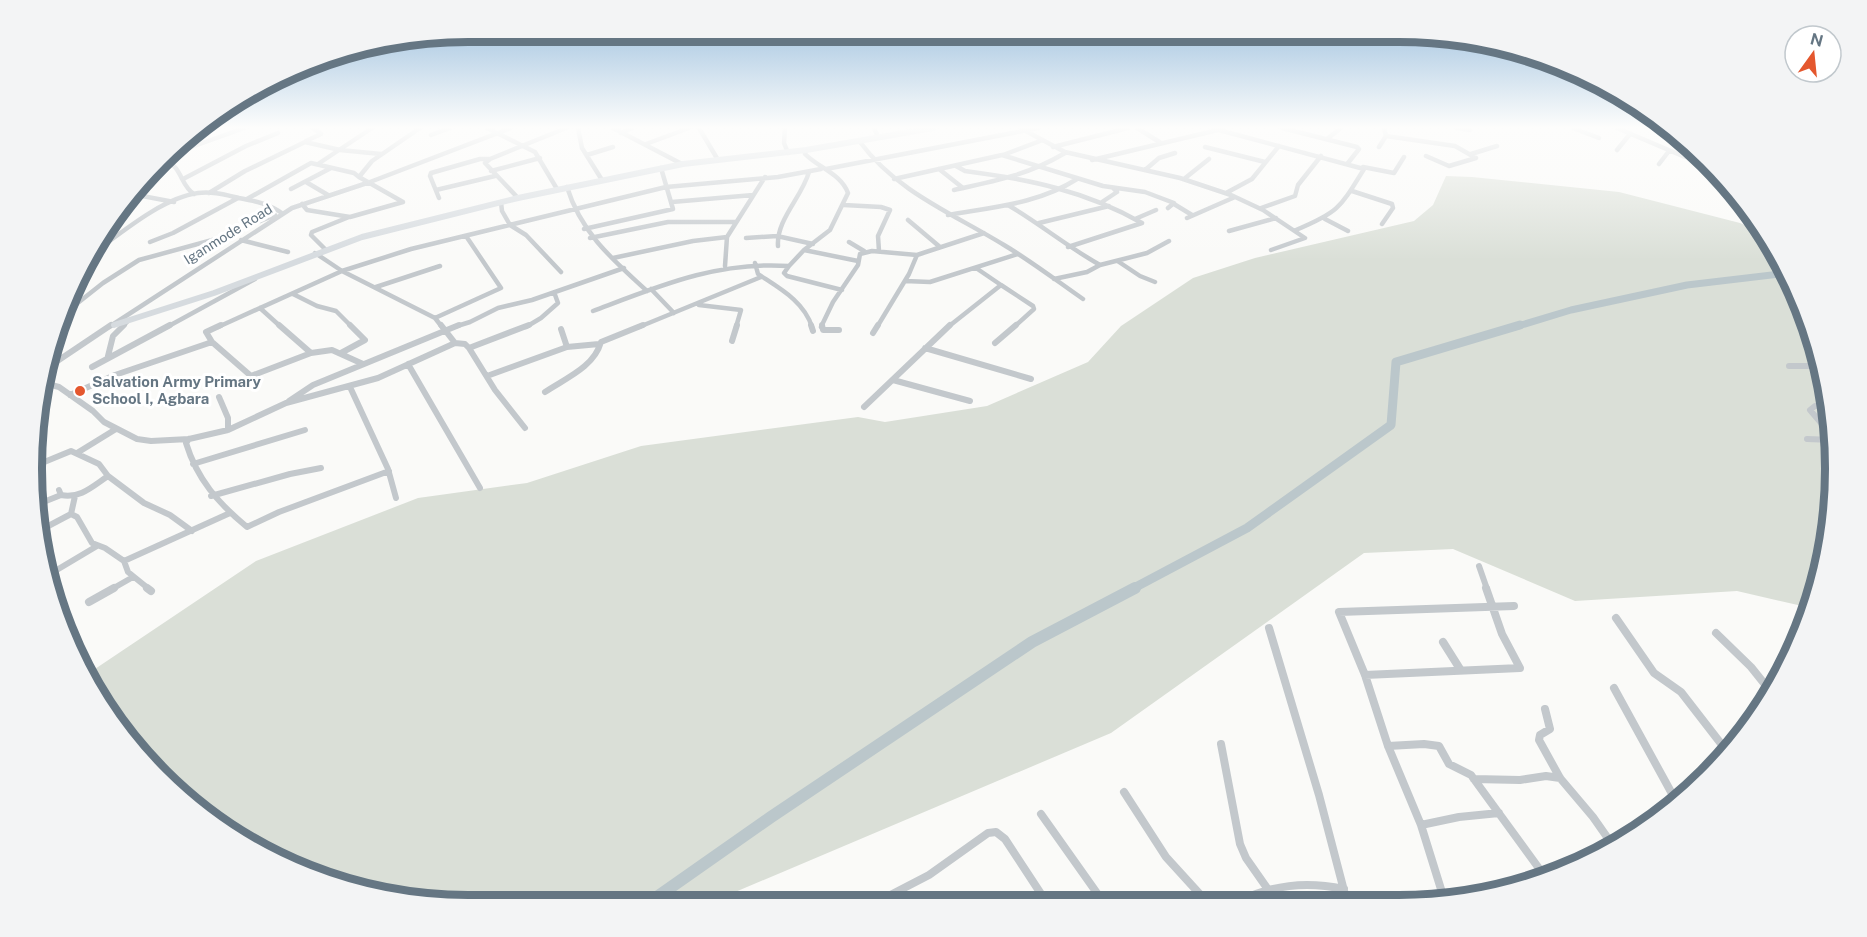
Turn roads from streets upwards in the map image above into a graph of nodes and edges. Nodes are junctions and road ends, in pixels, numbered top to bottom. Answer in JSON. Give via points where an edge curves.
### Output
{"nodes":[{"id":1,"x":491,"y":171,"type":"edge"},
{"id":2,"x":180,"y":172,"type":"edge"},
{"id":3,"x":197,"y":172,"type":"edge"},
{"id":4,"x":244,"y":172,"type":"edge"},
{"id":5,"x":293,"y":172,"type":"edge"},
{"id":6,"x":324,"y":172,"type":"edge"},
{"id":7,"x":343,"y":172,"type":"edge"},
{"id":8,"x":364,"y":172,"type":"edge"},
{"id":9,"x":397,"y":172,"type":"edge"},
{"id":10,"x":436,"y":172,"type":"edge"},
{"id":11,"x":548,"y":172,"type":"edge"},
{"id":12,"x":597,"y":172,"type":"edge"},
{"id":13,"x":643,"y":172,"type":"edge"},
{"id":14,"x":662,"y":172,"type":"edge"},
{"id":15,"x":809,"y":172,"type":"joint"},
{"id":16,"x":827,"y":172,"type":"edge"},
{"id":17,"x":884,"y":172,"type":"edge"},
{"id":18,"x":927,"y":172,"type":"edge"},
{"id":19,"x":942,"y":172,"type":"edge"},
{"id":20,"x":974,"y":172,"type":"edge"},
{"id":21,"x":1029,"y":172,"type":"edge"},
{"id":22,"x":1052,"y":172,"type":"edge"},
{"id":23,"x":1152,"y":172,"type":"edge"},
{"id":24,"x":1193,"y":172,"type":"edge"},
{"id":25,"x":1258,"y":172,"type":"edge"},
{"id":26,"x":1309,"y":172,"type":"edge"},
{"id":27,"x":1361,"y":172,"type":"edge"},
{"id":28,"x":495,"y":176,"type":"junction"},
{"id":29,"x":359,"y":177,"type":"junction"},
{"id":30,"x":765,"y":177,"type":"junction"},
{"id":31,"x":1015,"y":177,"type":"junction"},
{"id":32,"x":185,"y":178,"type":"junction"},
{"id":33,"x":894,"y":179,"type":"junction"},
{"id":34,"x":1077,"y":179,"type":"junction"},
{"id":35,"x":1184,"y":179,"type":"junction"},
{"id":36,"x":602,"y":180,"type":"junction"},
{"id":37,"x":306,"y":182,"type":"junction"},
{"id":38,"x":370,"y":182,"type":"junction"},
{"id":39,"x":666,"y":187,"type":"junction"},
{"id":40,"x":567,"y":188,"type":"junction"},
{"id":41,"x":963,"y":188,"type":"junction"},
{"id":42,"x":1065,"y":188,"type":"junction"},
{"id":43,"x":1113,"y":188,"type":"junction"},
{"id":44,"x":291,"y":189,"type":"dead end"},
{"id":45,"x":557,"y":189,"type":"junction"},
{"id":46,"x":436,"y":190,"type":"junction"},
{"id":47,"x":954,"y":190,"type":"dead end"},
{"id":48,"x":1352,"y":191,"type":"junction"},
{"id":49,"x":1226,"y":193,"type":"junction"},
{"id":50,"x":194,"y":194,"type":"junction"},
{"id":51,"x":208,"y":194,"type":"junction"},
{"id":52,"x":141,"y":195,"type":"edge"},
{"id":53,"x":328,"y":195,"type":"junction"},
{"id":54,"x":753,"y":195,"type":"junction"},
{"id":55,"x":1235,"y":197,"type":"junction"},
{"id":56,"x":239,"y":198,"type":"junction"},
{"id":57,"x":440,"y":198,"type":"dead end"},
{"id":58,"x":518,"y":198,"type":"junction"},
{"id":59,"x":246,"y":199,"type":"junction"},
{"id":60,"x":175,"y":202,"type":"junction"},
{"id":61,"x":501,"y":202,"type":"junction"},
{"id":62,"x":672,"y":202,"type":"junction"},
{"id":63,"x":1102,"y":202,"type":"junction"},
{"id":64,"x":302,"y":204,"type":"junction"},
{"id":65,"x":1174,"y":204,"type":"junction"},
{"id":66,"x":844,"y":205,"type":"junction"},
{"id":67,"x":1008,"y":205,"type":"junction"},
{"id":68,"x":1109,"y":207,"type":"junction"},
{"id":69,"x":1168,"y":208,"type":"dead end"},
{"id":70,"x":1261,"y":208,"type":"junction"},
{"id":71,"x":576,"y":209,"type":"junction"},
{"id":72,"x":1155,"y":210,"type":"dead end"},
{"id":73,"x":282,"y":213,"type":"junction"},
{"id":74,"x":948,"y":215,"type":"junction"},
{"id":75,"x":1192,"y":215,"type":"junction"},
{"id":76,"x":350,"y":217,"type":"junction"},
{"id":77,"x":1187,"y":218,"type":"dead end"},
{"id":78,"x":1276,"y":218,"type":"junction"},
{"id":79,"x":1136,"y":219,"type":"junction"},
{"id":80,"x":1325,"y":219,"type":"junction"},
{"id":81,"x":908,"y":220,"type":"dead end"},
{"id":82,"x":736,"y":222,"type":"junction"},
{"id":83,"x":1039,"y":223,"type":"junction"},
{"id":84,"x":1382,"y":224,"type":"dead end"},
{"id":85,"x":510,"y":225,"type":"junction"},
{"id":86,"x":584,"y":229,"type":"junction"},
{"id":87,"x":1296,"y":230,"type":"junction"},
{"id":88,"x":1229,"y":231,"type":"dead end"},
{"id":89,"x":1348,"y":231,"type":"dead end"},
{"id":90,"x":984,"y":233,"type":"junction"},
{"id":91,"x":466,"y":236,"type":"junction"},
{"id":92,"x":777,"y":236,"type":"junction"},
{"id":93,"x":727,"y":237,"type":"junction"},
{"id":94,"x":590,"y":238,"type":"junction"},
{"id":95,"x":746,"y":238,"type":"dead end"},
{"id":96,"x":241,"y":240,"type":"junction"},
{"id":97,"x":1169,"y":241,"type":"dead end"},
{"id":98,"x":150,"y":242,"type":"dead end"},
{"id":99,"x":849,"y":242,"type":"dead end"},
{"id":100,"x":813,"y":244,"type":"junction"},
{"id":101,"x":105,"y":246,"type":"edge"},
{"id":102,"x":778,"y":246,"type":"dead end"},
{"id":103,"x":940,"y":247,"type":"junction"},
{"id":104,"x":1068,"y":247,"type":"junction"},
{"id":105,"x":325,"y":249,"type":"junction"},
{"id":106,"x":804,"y":250,"type":"junction"},
{"id":107,"x":1271,"y":250,"type":"dead end"},
{"id":108,"x":864,"y":251,"type":"junction"},
{"id":109,"x":879,"y":251,"type":"junction"},
{"id":110,"x":288,"y":252,"type":"dead end"},
{"id":111,"x":315,"y":253,"type":"junction"},
{"id":112,"x":1018,"y":254,"type":"junction"},
{"id":113,"x":917,"y":255,"type":"junction"},
{"id":114,"x":613,"y":258,"type":"junction"},
{"id":115,"x":858,"y":261,"type":"junction"},
{"id":116,"x":1119,"y":262,"type":"junction"},
{"id":117,"x":755,"y":263,"type":"junction"},
{"id":118,"x":1100,"y":265,"type":"junction"},
{"id":119,"x":440,"y":266,"type":"dead end"},
{"id":120,"x":725,"y":266,"type":"junction"},
{"id":121,"x":789,"y":266,"type":"junction"},
{"id":122,"x":624,"y":268,"type":"junction"},
{"id":123,"x":976,"y":268,"type":"junction"},
{"id":124,"x":342,"y":271,"type":"junction"},
{"id":125,"x":561,"y":272,"type":"dead end"},
{"id":126,"x":260,"y":276,"type":"junction"},
{"id":127,"x":761,"y":277,"type":"junction"},
{"id":128,"x":1053,"y":279,"type":"junction"},
{"id":129,"x":905,"y":281,"type":"junction"},
{"id":130,"x":1155,"y":282,"type":"dead end"},
{"id":131,"x":1001,"y":285,"type":"junction"},
{"id":132,"x":376,"y":287,"type":"junction"},
{"id":133,"x":649,"y":290,"type":"junction"},
{"id":134,"x":842,"y":290,"type":"junction"},
{"id":135,"x":554,"y":292,"type":"junction"},
{"id":136,"x":293,"y":294,"type":"junction"},
{"id":137,"x":1083,"y":299,"type":"dead end"},
{"id":138,"x":77,"y":304,"type":"joint"},
{"id":139,"x":695,"y":305,"type":"junction"},
{"id":140,"x":73,"y":307,"type":"edge"},
{"id":141,"x":260,"y":308,"type":"junction"},
{"id":142,"x":593,"y":311,"type":"dead end"},
{"id":143,"x":674,"y":313,"type":"junction"},
{"id":144,"x":435,"y":318,"type":"junction"},
{"id":145,"x":128,"y":320,"type":"junction"},
{"id":146,"x":114,"y":325,"type":"junction"},
{"id":147,"x":446,"y":329,"type":"junction"},
{"id":148,"x":561,"y":329,"type":"dead end"},
{"id":149,"x":839,"y":330,"type":"dead end"},
{"id":150,"x":813,"y":332,"type":"dead end"},
{"id":151,"x":873,"y":333,"type":"dead end"},
{"id":152,"x":732,"y":340,"type":"dead end"},
{"id":153,"x":212,"y":342,"type":"junction"},
{"id":154,"x":995,"y":343,"type":"dead end"},
{"id":155,"x":455,"y":344,"type":"junction"},
{"id":156,"x":599,"y":344,"type":"junction"},
{"id":157,"x":567,"y":347,"type":"junction"},
{"id":158,"x":469,"y":348,"type":"junction"},
{"id":159,"x":925,"y":348,"type":"junction"},
{"id":160,"x":311,"y":352,"type":"junction"},
{"id":161,"x":341,"y":353,"type":"junction"},
{"id":162,"x":108,"y":356,"type":"junction"},
{"id":163,"x":56,"y":362,"type":"edge"},
{"id":164,"x":363,"y":364,"type":"junction"},
{"id":165,"x":408,"y":364,"type":"junction"},
{"id":166,"x":1789,"y":366,"type":"dead end"},
{"id":167,"x":1812,"y":366,"type":"edge"},
{"id":168,"x":92,"y":367,"type":"dead end"},
{"id":169,"x":487,"y":376,"type":"junction"},
{"id":170,"x":1031,"y":379,"type":"dead end"},
{"id":171,"x":893,"y":380,"type":"junction"},
{"id":172,"x":50,"y":385,"type":"edge"},
{"id":173,"x":350,"y":387,"type":"junction"},
{"id":174,"x":545,"y":392,"type":"dead end"},
{"id":175,"x":70,"y":395,"type":"junction"},
{"id":176,"x":219,"y":397,"type":"dead end"},
{"id":177,"x":970,"y":401,"type":"dead end"},
{"id":178,"x":286,"y":403,"type":"junction"},
{"id":179,"x":1820,"y":406,"type":"edge"},
{"id":180,"x":864,"y":407,"type":"dead end"},
{"id":181,"x":1822,"y":426,"type":"edge"},
{"id":182,"x":116,"y":429,"type":"junction"},
{"id":183,"x":525,"y":429,"type":"dead end"},
{"id":184,"x":228,"y":430,"type":"junction"},
{"id":185,"x":305,"y":430,"type":"dead end"},
{"id":186,"x":189,"y":439,"type":"junction"},
{"id":187,"x":1807,"y":439,"type":"dead end"},
{"id":188,"x":1824,"y":439,"type":"edge"},
{"id":189,"x":77,"y":453,"type":"junction"},
{"id":190,"x":42,"y":463,"type":"edge"},
{"id":191,"x":193,"y":464,"type":"junction"},
{"id":192,"x":321,"y":468,"type":"dead end"},
{"id":193,"x":389,"y":471,"type":"junction"},
{"id":194,"x":108,"y":476,"type":"junction"},
{"id":195,"x":480,"y":488,"type":"dead end"},
{"id":196,"x":75,"y":496,"type":"junction"},
{"id":197,"x":211,"y":496,"type":"junction"},
{"id":198,"x":396,"y":498,"type":"dead end"},
{"id":199,"x":44,"y":501,"type":"edge"},
{"id":200,"x":230,"y":513,"type":"junction"},
{"id":201,"x":71,"y":514,"type":"junction"},
{"id":202,"x":46,"y":527,"type":"edge"},
{"id":203,"x":192,"y":531,"type":"junction"},
{"id":204,"x":97,"y":546,"type":"junction"},
{"id":205,"x":124,"y":561,"type":"junction"},
{"id":206,"x":1479,"y":566,"type":"dead end"},
{"id":207,"x":55,"y":571,"type":"edge"},
{"id":208,"x":133,"y":577,"type":"junction"},
{"id":209,"x":151,"y":591,"type":"dead end"},
{"id":210,"x":89,"y":602,"type":"dead end"},
{"id":211,"x":1491,"y":605,"type":"junction"},
{"id":212,"x":1514,"y":606,"type":"dead end"},
{"id":213,"x":1616,"y":618,"type":"dead end"},
{"id":214,"x":1269,"y":628,"type":"dead end"},
{"id":215,"x":1716,"y":633,"type":"dead end"},
{"id":216,"x":1443,"y":642,"type":"dead end"},
{"id":217,"x":1460,"y":669,"type":"junction"},
{"id":218,"x":1365,"y":675,"type":"junction"},
{"id":219,"x":1766,"y":685,"type":"edge"},
{"id":220,"x":1614,"y":688,"type":"dead end"},
{"id":221,"x":1545,"y":710,"type":"dead end"},
{"id":222,"x":1221,"y":744,"type":"dead end"},
{"id":223,"x":1388,"y":746,"type":"junction"},
{"id":224,"x":1723,"y":746,"type":"edge"},
{"id":225,"x":1560,"y":778,"type":"junction"},
{"id":226,"x":1474,"y":779,"type":"junction"},
{"id":227,"x":1124,"y":792,"type":"dead end"},
{"id":228,"x":1672,"y":795,"type":"edge"},
{"id":229,"x":1498,"y":813,"type":"junction"},
{"id":230,"x":1041,"y":814,"type":"dead end"},
{"id":231,"x":1421,"y":825,"type":"junction"},
{"id":232,"x":1609,"y":840,"type":"edge"},
{"id":233,"x":1540,"y":870,"type":"edge"},
{"id":234,"x":1266,"y":888,"type":"junction"},
{"id":235,"x":1344,"y":889,"type":"junction"},
{"id":236,"x":1442,"y":892,"type":"edge"},
{"id":237,"x":890,"y":895,"type":"edge"},
{"id":238,"x":1042,"y":895,"type":"edge"},
{"id":239,"x":1098,"y":895,"type":"edge"},
{"id":240,"x":1200,"y":895,"type":"edge"},
{"id":241,"x":1252,"y":895,"type":"edge"},
{"id":242,"x":1345,"y":895,"type":"edge"}],
"edges":[{"from":1,"to":28,"type":"street"},
{"from":2,"to":32,"type":"street"},
{"from":3,"to":32,"type":"street"},
{"from":4,"to":51,"type":"street"},
{"from":5,"to":59,"type":"street"},
{"from":6,"to":37,"type":"street"},
{"from":7,"to":29,"type":"street"},
{"from":8,"to":29,"type":"street"},
{"from":9,"to":38,"type":"street","name":"Iganmode Road"},
{"from":10,"to":46,"type":"street","via":[[430,176]]},
{"from":11,"to":45,"type":"street"},
{"from":12,"to":36,"type":"street"},
{"from":13,"to":36,"type":"street"},
{"from":14,"to":39,"type":"street"},
{"from":15,"to":30,"type":"street"},
{"from":15,"to":92,"type":"street","via":[[805,188]]},
{"from":16,"to":66,"type":"street","via":[[848,190]]},
{"from":17,"to":33,"type":"street"},
{"from":18,"to":33,"type":"street"},
{"from":19,"to":41,"type":"street"},
{"from":20,"to":31,"type":"street"},
{"from":21,"to":31,"type":"street"},
{"from":22,"to":34,"type":"street"},
{"from":23,"to":35,"type":"street"},
{"from":24,"to":35,"type":"street"},
{"from":25,"to":49,"type":"street"},
{"from":26,"to":70,"type":"street","via":[[1295,196]]},
{"from":27,"to":48,"type":"street"},
{"from":28,"to":46,"type":"street"},
{"from":28,"to":58,"type":"street"},
{"from":29,"to":38,"type":"street"},
{"from":30,"to":39,"type":"street"},
{"from":30,"to":54,"type":"street"},
{"from":31,"to":41,"type":"street"},
{"from":31,"to":42,"type":"street"},
{"from":32,"to":50,"type":"street","via":[[187,190]]},
{"from":33,"to":74,"type":"street"},
{"from":34,"to":42,"type":"street"},
{"from":34,"to":43,"type":"street"},
{"from":35,"to":49,"type":"street"},
{"from":36,"to":40,"type":"street"},
{"from":37,"to":44,"type":"street"},
{"from":37,"to":53,"type":"street"},
{"from":38,"to":53,"type":"street","name":"Iganmode Road"},
{"from":38,"to":76,"type":"street","via":[[402,202]]},
{"from":39,"to":62,"type":"street"},
{"from":39,"to":71,"type":"street"},
{"from":40,"to":45,"type":"street"},
{"from":40,"to":71,"type":"street"},
{"from":41,"to":47,"type":"street"},
{"from":42,"to":63,"type":"street"},
{"from":42,"to":67,"type":"street"},
{"from":43,"to":63,"type":"street","via":[[1117,192]]},
{"from":43,"to":65,"type":"street","via":[[1145,192]]},
{"from":45,"to":58,"type":"street"},
{"from":46,"to":57,"type":"street"},
{"from":48,"to":80,"type":"street"},
{"from":48,"to":84,"type":"street","via":[[1392,204],[1394,208]]},
{"from":49,"to":55,"type":"street"},
{"from":50,"to":51,"type":"street"},
{"from":50,"to":60,"type":"street"},
{"from":51,"to":56,"type":"street"},
{"from":52,"to":60,"type":"street"},
{"from":53,"to":64,"type":"street","name":"Iganmode Road"},
{"from":54,"to":62,"type":"street"},
{"from":54,"to":82,"type":"street"},
{"from":55,"to":70,"type":"street"},
{"from":55,"to":75,"type":"street"},
{"from":56,"to":59,"type":"street"},
{"from":56,"to":98,"type":"street","via":[[168,237]]},
{"from":58,"to":61,"type":"street"},
{"from":59,"to":73,"type":"street"},
{"from":60,"to":101,"type":"street"},
{"from":61,"to":85,"type":"street"},
{"from":61,"to":105,"type":"street","via":[[379,231]]},
{"from":62,"to":86,"type":"street","via":[[673,209]]},
{"from":63,"to":68,"type":"street"},
{"from":64,"to":73,"type":"street","name":"Iganmode Road"},
{"from":64,"to":76,"type":"street","via":[[307,210]]},
{"from":65,"to":69,"type":"street"},
{"from":65,"to":75,"type":"street"},
{"from":66,"to":100,"type":"street","via":[[830,230]]},
{"from":66,"to":109,"type":"street","via":[[890,210],[879,233]]},
{"from":67,"to":74,"type":"street"},
{"from":67,"to":83,"type":"street"},
{"from":68,"to":79,"type":"street"},
{"from":68,"to":83,"type":"street"},
{"from":70,"to":78,"type":"street"},
{"from":71,"to":85,"type":"street"},
{"from":71,"to":86,"type":"street"},
{"from":72,"to":79,"type":"street"},
{"from":73,"to":96,"type":"street","name":"Iganmode Road"},
{"from":73,"to":138,"type":"street","via":[[216,239],[139,260]]},
{"from":74,"to":90,"type":"street"},
{"from":75,"to":77,"type":"street"},
{"from":76,"to":105,"type":"street","via":[[312,232]]},
{"from":78,"to":87,"type":"street"},
{"from":78,"to":88,"type":"street"},
{"from":79,"to":104,"type":"street","via":[[1142,225]]},
{"from":80,"to":87,"type":"street"},
{"from":80,"to":89,"type":"street"},
{"from":81,"to":103,"type":"street"},
{"from":82,"to":93,"type":"street"},
{"from":82,"to":94,"type":"street","via":[[675,221]]},
{"from":83,"to":104,"type":"street"},
{"from":85,"to":91,"type":"street"},
{"from":85,"to":125,"type":"street","via":[[526,235]]},
{"from":86,"to":94,"type":"street"},
{"from":87,"to":107,"type":"street","via":[[1305,238]]},
{"from":90,"to":103,"type":"street"},
{"from":90,"to":112,"type":"street"},
{"from":91,"to":124,"type":"street"},
{"from":91,"to":144,"type":"street","via":[[501,288]]},
{"from":92,"to":95,"type":"street"},
{"from":92,"to":100,"type":"street"},
{"from":92,"to":102,"type":"street"},
{"from":93,"to":114,"type":"street"},
{"from":93,"to":120,"type":"street"},
{"from":94,"to":114,"type":"street"},
{"from":96,"to":110,"type":"street"},
{"from":96,"to":146,"type":"street","name":"Iganmode Road"},
{"from":97,"to":116,"type":"street","via":[[1147,254]]},
{"from":99,"to":108,"type":"street"},
{"from":100,"to":106,"type":"street"},
{"from":103,"to":113,"type":"street"},
{"from":104,"to":118,"type":"street"},
{"from":105,"to":111,"type":"street"},
{"from":106,"to":115,"type":"street"},
{"from":106,"to":121,"type":"street"},
{"from":108,"to":109,"type":"street"},
{"from":108,"to":115,"type":"street"},
{"from":109,"to":113,"type":"street"},
{"from":111,"to":124,"type":"street"},
{"from":111,"to":126,"type":"street"},
{"from":112,"to":123,"type":"street"},
{"from":112,"to":128,"type":"street"},
{"from":113,"to":129,"type":"street"},
{"from":114,"to":122,"type":"street"},
{"from":115,"to":134,"type":"street"},
{"from":116,"to":118,"type":"street"},
{"from":116,"to":130,"type":"street"},
{"from":117,"to":120,"type":"street"},
{"from":117,"to":121,"type":"street"},
{"from":117,"to":127,"type":"street"},
{"from":118,"to":128,"type":"street","via":[[1088,272]]},
{"from":119,"to":132,"type":"street"},
{"from":120,"to":133,"type":"street"},
{"from":121,"to":134,"type":"street","via":[[784,273],[787,276]]},
{"from":122,"to":133,"type":"street"},
{"from":122,"to":135,"type":"street"},
{"from":123,"to":129,"type":"street","via":[[930,282]]},
{"from":123,"to":131,"type":"street"},
{"from":124,"to":132,"type":"street"},
{"from":124,"to":136,"type":"street"},
{"from":126,"to":145,"type":"street"},
{"from":126,"to":162,"type":"street"},
{"from":127,"to":139,"type":"street"},
{"from":127,"to":150,"type":"street","via":[[791,295],[808,317]]},
{"from":128,"to":137,"type":"street"},
{"from":129,"to":151,"type":"street"},
{"from":131,"to":154,"type":"street","via":[[1034,309]]},
{"from":131,"to":159,"type":"street","via":[[966,310]]},
{"from":132,"to":144,"type":"street"},
{"from":133,"to":142,"type":"street"},
{"from":133,"to":143,"type":"street"},
{"from":134,"to":149,"type":"street","via":[[821,327]]},
{"from":135,"to":147,"type":"street","via":[[498,308]]},
{"from":135,"to":158,"type":"street","via":[[558,303],[543,317]]},
{"from":136,"to":141,"type":"street"},
{"from":136,"to":161,"type":"street","via":[[336,311],[365,340]]},
{"from":138,"to":140,"type":"street"},
{"from":139,"to":143,"type":"street"},
{"from":139,"to":152,"type":"street","via":[[741,310]]},
{"from":141,"to":153,"type":"street","via":[[206,332]]},
{"from":141,"to":160,"type":"street"},
{"from":143,"to":156,"type":"street"},
{"from":144,"to":147,"type":"street"},
{"from":145,"to":146,"type":"street"},
{"from":145,"to":162,"type":"street","via":[[114,336]]},
{"from":146,"to":163,"type":"street","name":"Iganmode Road"},
{"from":147,"to":155,"type":"street"},
{"from":147,"to":164,"type":"street"},
{"from":148,"to":157,"type":"street"},
{"from":153,"to":160,"type":"street","via":[[251,376]]},
{"from":153,"to":175,"type":"street","via":[[115,375]]},
{"from":155,"to":158,"type":"street"},
{"from":155,"to":165,"type":"street"},
{"from":156,"to":157,"type":"street"},
{"from":156,"to":174,"type":"street","via":[[592,361]]},
{"from":157,"to":169,"type":"street"},
{"from":158,"to":169,"type":"street"},
{"from":159,"to":170,"type":"street"},
{"from":159,"to":171,"type":"street"},
{"from":160,"to":161,"type":"street","via":[[324,348]]},
{"from":161,"to":164,"type":"street"},
{"from":162,"to":168,"type":"street"},
{"from":164,"to":178,"type":"street"},
{"from":165,"to":173,"type":"street"},
{"from":165,"to":195,"type":"street"},
{"from":166,"to":167,"type":"street"},
{"from":169,"to":183,"type":"street"},
{"from":171,"to":177,"type":"street"},
{"from":171,"to":180,"type":"street"},
{"from":172,"to":175,"type":"street"},
{"from":173,"to":178,"type":"street"},
{"from":173,"to":193,"type":"street"},
{"from":175,"to":182,"type":"street"},
{"from":176,"to":184,"type":"street","via":[[228,418]]},
{"from":178,"to":184,"type":"street"},
{"from":179,"to":181,"type":"street","via":[[1810,410]]},
{"from":182,"to":186,"type":"street","via":[[151,441]]},
{"from":182,"to":189,"type":"street"},
{"from":184,"to":186,"type":"street"},
{"from":185,"to":191,"type":"street"},
{"from":186,"to":191,"type":"street","via":[[186,443]]},
{"from":187,"to":188,"type":"street"},
{"from":189,"to":190,"type":"street","via":[[60,454]]},
{"from":189,"to":194,"type":"street","via":[[99,464]]},
{"from":191,"to":197,"type":"street"},
{"from":192,"to":197,"type":"street"},
{"from":193,"to":198,"type":"street"},
{"from":193,"to":200,"type":"street","via":[[252,526],[247,527]]},
{"from":194,"to":196,"type":"street"},
{"from":194,"to":203,"type":"street"},
{"from":196,"to":199,"type":"street","via":[[60,492]]},
{"from":196,"to":201,"type":"street"},
{"from":197,"to":200,"type":"street"},
{"from":200,"to":203,"type":"street"},
{"from":201,"to":202,"type":"street"},
{"from":201,"to":204,"type":"street"},
{"from":203,"to":205,"type":"street"},
{"from":204,"to":205,"type":"street"},
{"from":204,"to":207,"type":"street"},
{"from":205,"to":208,"type":"street"},
{"from":206,"to":211,"type":"street"},
{"from":208,"to":209,"type":"street"},
{"from":208,"to":210,"type":"street"},
{"from":211,"to":212,"type":"street"},
{"from":211,"to":217,"type":"street","via":[[1520,668]]},
{"from":211,"to":218,"type":"street","via":[[1339,612]]},
{"from":213,"to":224,"type":"street","via":[[1654,673],[1681,692]]},
{"from":214,"to":235,"type":"street"},
{"from":215,"to":219,"type":"street"},
{"from":216,"to":217,"type":"street"},
{"from":217,"to":218,"type":"street"},
{"from":218,"to":223,"type":"street"},
{"from":220,"to":228,"type":"street"},
{"from":221,"to":225,"type":"street","via":[[1550,729],[1539,740]]},
{"from":222,"to":234,"type":"street","via":[[1240,844]]},
{"from":223,"to":226,"type":"street","via":[[1435,744],[1449,764]]},
{"from":223,"to":231,"type":"street"},
{"from":225,"to":226,"type":"street"},
{"from":225,"to":232,"type":"street"},
{"from":226,"to":229,"type":"street"},
{"from":227,"to":240,"type":"street","via":[[1166,857]]},
{"from":229,"to":231,"type":"street"},
{"from":229,"to":233,"type":"street"},
{"from":230,"to":239,"type":"street"},
{"from":231,"to":236,"type":"street"},
{"from":234,"to":235,"type":"street","via":[[1301,882]]},
{"from":234,"to":241,"type":"street"},
{"from":235,"to":242,"type":"street"},
{"from":237,"to":238,"type":"street","via":[[929,875],[987,833],[996,832],[1005,838]]}]}
